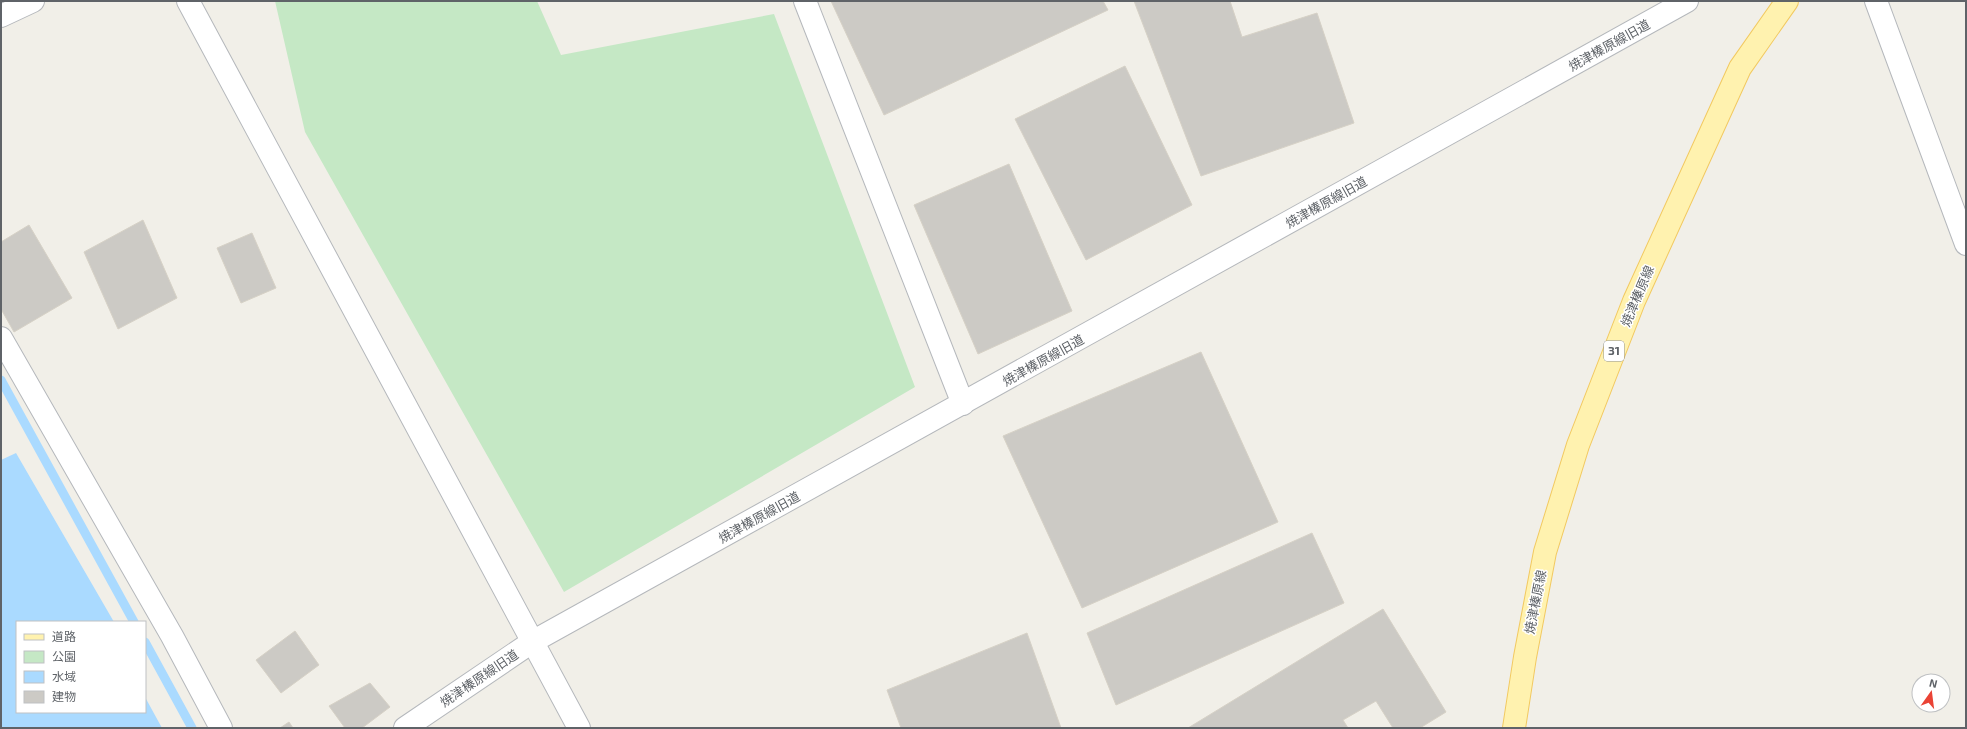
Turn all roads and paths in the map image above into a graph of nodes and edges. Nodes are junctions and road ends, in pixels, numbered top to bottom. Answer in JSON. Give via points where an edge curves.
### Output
{"nodes":[{"id":1,"x":33,"y":1,"type":"edge"},
{"id":2,"x":188,"y":1,"type":"edge"},
{"id":3,"x":805,"y":1,"type":"edge"},
{"id":4,"x":1687,"y":1,"type":"edge"},
{"id":5,"x":1787,"y":1,"type":"edge"},
{"id":6,"x":1876,"y":1,"type":"edge"},
{"id":7,"x":1,"y":16,"type":"edge"},
{"id":8,"x":1966,"y":244,"type":"edge"},
{"id":9,"x":1,"y":338,"type":"edge"},
{"id":10,"x":963,"y":404,"type":"junction"},
{"id":11,"x":532,"y":642,"type":"junction"},
{"id":12,"x":221,"y":728,"type":"edge"},
{"id":13,"x":405,"y":728,"type":"edge"},
{"id":14,"x":579,"y":728,"type":"edge"},
{"id":15,"x":1514,"y":728,"type":"edge"}],
"edges":[{"from":1,"to":7,"type":"street"},
{"from":2,"to":11,"type":"street"},
{"from":3,"to":10,"type":"street"},
{"from":4,"to":10,"type":"street","name":"焼津榛原線旧道"},
{"from":5,"to":15,"type":"main road","name":"焼津榛原線","number":"31","via":[[1740,68],[1634,301],[1578,445],[1545,552]]},
{"from":6,"to":8,"type":"street"},
{"from":9,"to":12,"type":"street","via":[[172,636]]},
{"from":10,"to":11,"type":"street","name":"焼津榛原線旧道"},
{"from":11,"to":13,"type":"street","name":"焼津榛原線旧道"},
{"from":11,"to":14,"type":"street"}]}
